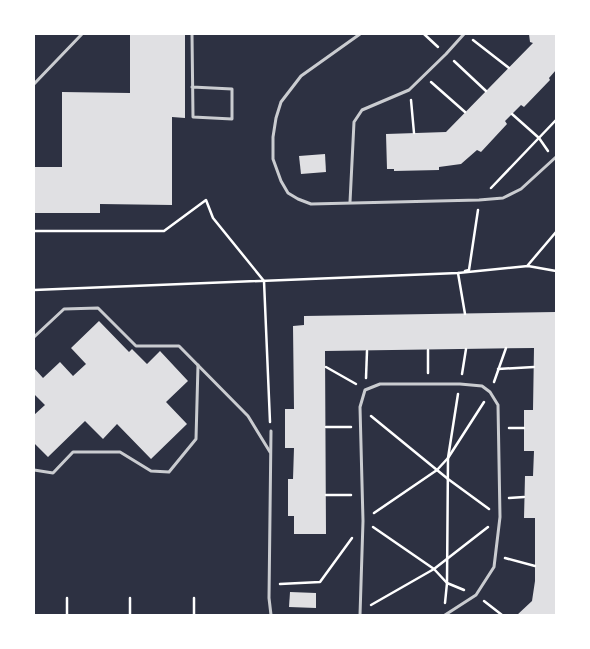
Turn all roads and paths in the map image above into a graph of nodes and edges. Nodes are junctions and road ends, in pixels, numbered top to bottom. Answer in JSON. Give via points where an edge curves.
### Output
{"nodes":[{"id":1,"x":82,"y":34,"type":"edge"},
{"id":2,"x":192,"y":34,"type":"edge"},
{"id":3,"x":360,"y":34,"type":"edge"},
{"id":4,"x":464,"y":34,"type":"edge"},
{"id":5,"x":472,"y":39,"type":"dead end"},
{"id":6,"x":509,"y":68,"type":"dead end"},
{"id":7,"x":424,"y":75,"type":"junction"},
{"id":8,"x":34,"y":84,"type":"edge"},
{"id":9,"x":192,"y":87,"type":"junction"},
{"id":10,"x":409,"y":90,"type":"junction"},
{"id":11,"x":465,"y":112,"type":"dead end"},
{"id":12,"x":512,"y":114,"type":"dead end"},
{"id":13,"x":556,"y":120,"type":"edge"},
{"id":14,"x":414,"y":133,"type":"dead end"},
{"id":15,"x":539,"y":138,"type":"junction"},
{"id":16,"x":555,"y":158,"type":"edge"},
{"id":17,"x":479,"y":200,"type":"junction"},
{"id":18,"x":350,"y":202,"type":"junction"},
{"id":19,"x":34,"y":231,"type":"edge"},
{"id":20,"x":556,"y":232,"type":"edge"},
{"id":21,"x":528,"y":266,"type":"junction"},
{"id":22,"x":556,"y":271,"type":"edge"},
{"id":23,"x":458,"y":273,"type":"junction"},
{"id":24,"x":264,"y":281,"type":"junction"},
{"id":25,"x":34,"y":290,"type":"edge"},
{"id":26,"x":465,"y":314,"type":"dead end"},
{"id":27,"x":34,"y":337,"type":"edge"},
{"id":28,"x":506,"y":348,"type":"dead end"},
{"id":29,"x":466,"y":349,"type":"dead end"},
{"id":30,"x":367,"y":350,"type":"dead end"},
{"id":31,"x":428,"y":350,"type":"dead end"},
{"id":32,"x":198,"y":365,"type":"junction"},
{"id":33,"x":534,"y":367,"type":"dead end"},
{"id":34,"x":326,"y":368,"type":"dead end"},
{"id":35,"x":498,"y":369,"type":"junction"},
{"id":36,"x":428,"y":384,"type":"junction"},
{"id":37,"x":460,"y":384,"type":"junction"},
{"id":38,"x":365,"y":390,"type":"junction"},
{"id":39,"x":490,"y":392,"type":"junction"},
{"id":40,"x":360,"y":407,"type":"junction"},
{"id":41,"x":326,"y":427,"type":"dead end"},
{"id":42,"x":360,"y":427,"type":"junction"},
{"id":43,"x":498,"y":428,"type":"junction"},
{"id":44,"x":524,"y":428,"type":"dead end"},
{"id":45,"x":271,"y":431,"type":"joint"},
{"id":46,"x":270,"y":452,"type":"junction"},
{"id":47,"x":448,"y":458,"type":"junction"},
{"id":48,"x":34,"y":470,"type":"edge"},
{"id":49,"x":437,"y":470,"type":"junction"},
{"id":50,"x":448,"y":479,"type":"junction"},
{"id":51,"x":326,"y":495,"type":"dead end"},
{"id":52,"x":362,"y":495,"type":"junction"},
{"id":53,"x":500,"y":517,"type":"junction"},
{"id":54,"x":363,"y":521,"type":"junction"},
{"id":55,"x":495,"y":555,"type":"junction"},
{"id":56,"x":447,"y":560,"type":"junction"},
{"id":57,"x":535,"y":566,"type":"dead end"},
{"id":58,"x":434,"y":569,"type":"junction"},
{"id":59,"x":447,"y":583,"type":"junction"},
{"id":60,"x":269,"y":584,"type":"junction"},
{"id":61,"x":476,"y":595,"type":"junction"},
{"id":62,"x":67,"y":598,"type":"dead end"},
{"id":63,"x":130,"y":598,"type":"dead end"},
{"id":64,"x":194,"y":598,"type":"dead end"},
{"id":65,"x":445,"y":609,"type":"dead end"},
{"id":66,"x":360,"y":613,"type":"edge"},
{"id":67,"x":67,"y":615,"type":"edge"},
{"id":68,"x":130,"y":615,"type":"edge"},
{"id":69,"x":194,"y":615,"type":"edge"},
{"id":70,"x":271,"y":615,"type":"edge"},
{"id":71,"x":445,"y":615,"type":"edge"},
{"id":72,"x":502,"y":615,"type":"edge"}],
"edges":[{"from":1,"to":8,"type":"lane"},
{"from":2,"to":9,"type":"lane"},
{"from":3,"to":18,"type":"lane","via":[[301,76],[282,102],[273,137],[274,159],[288,193],[311,204]]},
{"from":4,"to":7,"type":"lane"},
{"from":5,"to":6,"type":"path"},
{"from":7,"to":10,"type":"lane"},
{"from":7,"to":11,"type":"path"},
{"from":9,"to":9,"type":"lane","via":[[232,89],[232,119],[193,117]]},
{"from":10,"to":14,"type":"path"},
{"from":10,"to":18,"type":"lane","via":[[362,110],[354,122]]},
{"from":12,"to":15,"type":"path"},
{"from":13,"to":15,"type":"path"},
{"from":15,"to":16,"type":"path"},
{"from":15,"to":17,"type":"path"},
{"from":16,"to":17,"type":"lane","via":[[521,189],[503,198]]},
{"from":17,"to":18,"type":"lane"},
{"from":17,"to":23,"type":"path","via":[[469,270]]},
{"from":19,"to":24,"type":"path","via":[[164,231],[206,200],[213,218]]},
{"from":20,"to":21,"type":"path"},
{"from":21,"to":22,"type":"path"},
{"from":21,"to":23,"type":"path"},
{"from":23,"to":24,"type":"path"},
{"from":23,"to":26,"type":"path"},
{"from":24,"to":25,"type":"path"},
{"from":24,"to":45,"type":"path"},
{"from":27,"to":32,"type":"lane","via":[[64,308],[98,308],[136,346],[179,346]]},
{"from":28,"to":35,"type":"path"},
{"from":29,"to":37,"type":"path"},
{"from":30,"to":38,"type":"path"},
{"from":31,"to":36,"type":"path"},
{"from":32,"to":46,"type":"lane","via":[[248,416]]},
{"from":32,"to":48,"type":"lane","via":[[196,439],[169,472],[151,471],[120,452],[73,452],[53,473]]},
{"from":33,"to":35,"type":"path"},
{"from":34,"to":38,"type":"path"},
{"from":35,"to":39,"type":"path"},
{"from":36,"to":37,"type":"lane"},
{"from":36,"to":38,"type":"lane","via":[[380,384]]},
{"from":37,"to":39,"type":"lane","via":[[482,386]]},
{"from":37,"to":47,"type":"path"},
{"from":38,"to":40,"type":"lane"},
{"from":39,"to":43,"type":"lane","via":[[498,405]]},
{"from":39,"to":47,"type":"path"},
{"from":40,"to":42,"type":"lane"},
{"from":40,"to":49,"type":"path"},
{"from":41,"to":42,"type":"path"},
{"from":42,"to":52,"type":"lane"},
{"from":43,"to":44,"type":"path"},
{"from":43,"to":53,"type":"lane"},
{"from":45,"to":46,"type":"lane"},
{"from":46,"to":60,"type":"lane"},
{"from":47,"to":49,"type":"path"},
{"from":47,"to":50,"type":"path"},
{"from":49,"to":50,"type":"path"},
{"from":49,"to":54,"type":"path"},
{"from":50,"to":53,"type":"path"},
{"from":50,"to":56,"type":"path"},
{"from":51,"to":52,"type":"path"},
{"from":52,"to":54,"type":"lane"},
{"from":53,"to":55,"type":"lane"},
{"from":53,"to":56,"type":"path"},
{"from":54,"to":58,"type":"path"},
{"from":54,"to":60,"type":"path","via":[[320,582]]},
{"from":54,"to":66,"type":"lane"},
{"from":55,"to":57,"type":"path"},
{"from":55,"to":61,"type":"lane","via":[[494,568]]},
{"from":56,"to":58,"type":"path"},
{"from":56,"to":59,"type":"path"},
{"from":58,"to":59,"type":"path"},
{"from":58,"to":66,"type":"path"},
{"from":59,"to":61,"type":"path"},
{"from":59,"to":65,"type":"path"},
{"from":60,"to":70,"type":"lane"},
{"from":61,"to":71,"type":"lane"},
{"from":61,"to":72,"type":"path"},
{"from":62,"to":67,"type":"path"},
{"from":63,"to":68,"type":"path"},
{"from":64,"to":69,"type":"path"}]}
